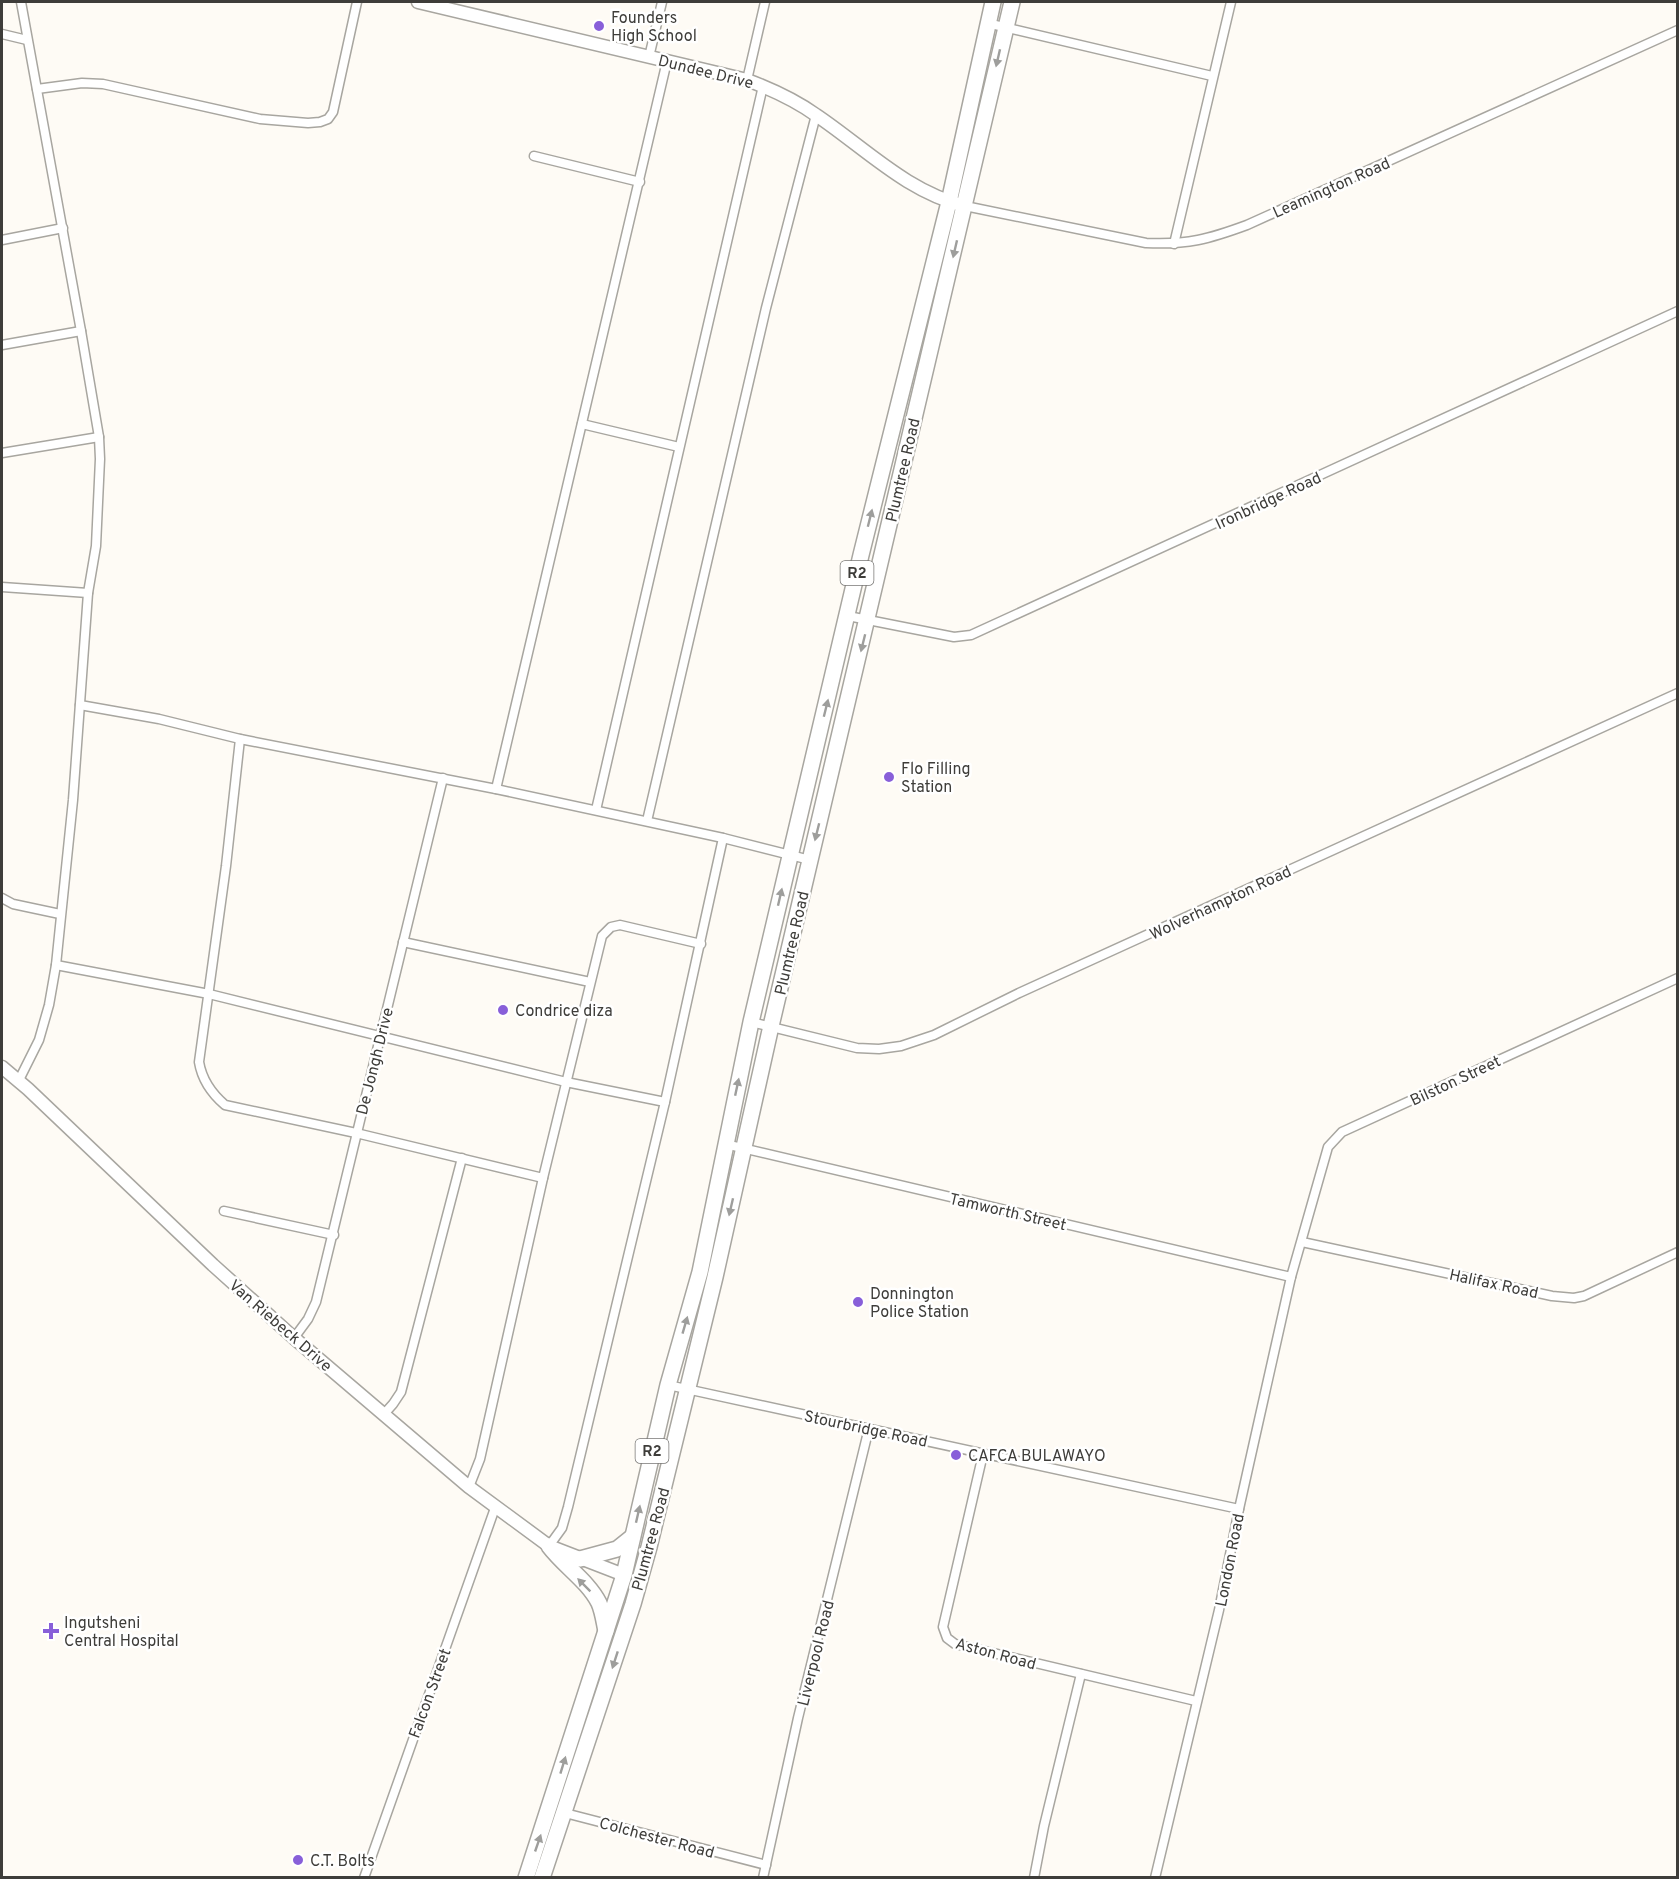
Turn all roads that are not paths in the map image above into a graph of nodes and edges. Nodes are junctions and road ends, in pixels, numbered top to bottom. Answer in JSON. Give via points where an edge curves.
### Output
{"nodes":[{"id":1,"x":21,"y":2,"type":"edge"},
{"id":2,"x":357,"y":2,"type":"edge"},
{"id":3,"x":418,"y":2,"type":"edge"},
{"id":4,"x":662,"y":2,"type":"edge"},
{"id":5,"x":765,"y":2,"type":"edge"},
{"id":6,"x":993,"y":2,"type":"edge"},
{"id":7,"x":1012,"y":2,"type":"edge"},
{"id":8,"x":1231,"y":2,"type":"edge"},
{"id":9,"x":987,"y":22,"type":"junction"},
{"id":10,"x":1005,"y":26,"type":"junction"},
{"id":11,"x":1677,"y":30,"type":"edge"},
{"id":12,"x":2,"y":34,"type":"edge"},
{"id":13,"x":27,"y":40,"type":"junction"},
{"id":14,"x":649,"y":57,"type":"junction"},
{"id":15,"x":667,"y":61,"type":"junction"},
{"id":16,"x":1212,"y":76,"type":"junction"},
{"id":17,"x":747,"y":80,"type":"junction"},
{"id":18,"x":763,"y":86,"type":"junction"},
{"id":19,"x":37,"y":88,"type":"junction"},
{"id":20,"x":816,"y":115,"type":"junction"},
{"id":21,"x":534,"y":156,"type":"dead end"},
{"id":22,"x":640,"y":182,"type":"junction"},
{"id":23,"x":949,"y":202,"type":"junction"},
{"id":24,"x":965,"y":206,"type":"junction"},
{"id":25,"x":63,"y":228,"type":"junction"},
{"id":26,"x":2,"y":240,"type":"edge"},
{"id":27,"x":1174,"y":244,"type":"junction"},
{"id":28,"x":1677,"y":311,"type":"edge"},
{"id":29,"x":81,"y":331,"type":"junction"},
{"id":30,"x":2,"y":345,"type":"edge"},
{"id":31,"x":582,"y":424,"type":"junction"},
{"id":32,"x":99,"y":436,"type":"junction"},
{"id":33,"x":678,"y":447,"type":"junction"},
{"id":34,"x":2,"y":453,"type":"edge"},
{"id":35,"x":2,"y":587,"type":"edge"},
{"id":36,"x":88,"y":593,"type":"junction"},
{"id":37,"x":848,"y":616,"type":"junction"},
{"id":38,"x":868,"y":620,"type":"junction"},
{"id":39,"x":1677,"y":693,"type":"edge"},
{"id":40,"x":80,"y":705,"type":"junction"},
{"id":41,"x":240,"y":739,"type":"junction"},
{"id":42,"x":443,"y":778,"type":"junction"},
{"id":43,"x":496,"y":789,"type":"junction"},
{"id":44,"x":596,"y":810,"type":"junction"},
{"id":45,"x":647,"y":821,"type":"junction"},
{"id":46,"x":723,"y":838,"type":"junction"},
{"id":47,"x":790,"y":855,"type":"junction"},
{"id":48,"x":810,"y":860,"type":"junction"},
{"id":49,"x":2,"y":898,"type":"edge"},
{"id":50,"x":60,"y":914,"type":"junction"},
{"id":51,"x":404,"y":942,"type":"junction"},
{"id":52,"x":701,"y":944,"type":"junction"},
{"id":53,"x":56,"y":965,"type":"junction"},
{"id":54,"x":1677,"y":978,"type":"edge"},
{"id":55,"x":590,"y":982,"type":"junction"},
{"id":56,"x":209,"y":994,"type":"junction"},
{"id":57,"x":751,"y":1022,"type":"junction"},
{"id":58,"x":771,"y":1026,"type":"junction"},
{"id":59,"x":381,"y":1036,"type":"junction"},
{"id":60,"x":2,"y":1068,"type":"edge"},
{"id":61,"x":18,"y":1082,"type":"junction"},
{"id":62,"x":567,"y":1082,"type":"junction"},
{"id":63,"x":664,"y":1102,"type":"junction"},
{"id":64,"x":356,"y":1133,"type":"junction"},
{"id":65,"x":725,"y":1144,"type":"junction"},
{"id":66,"x":744,"y":1150,"type":"junction"},
{"id":67,"x":462,"y":1158,"type":"junction"},
{"id":68,"x":543,"y":1178,"type":"junction"},
{"id":69,"x":224,"y":1211,"type":"dead end"},
{"id":70,"x":334,"y":1235,"type":"junction"},
{"id":71,"x":1302,"y":1242,"type":"junction"},
{"id":72,"x":1677,"y":1252,"type":"edge"},
{"id":73,"x":1291,"y":1277,"type":"junction"},
{"id":74,"x":294,"y":1338,"type":"junction"},
{"id":75,"x":668,"y":1385,"type":"junction"},
{"id":76,"x":687,"y":1390,"type":"junction"},
{"id":77,"x":384,"y":1414,"type":"junction"},
{"id":78,"x":869,"y":1428,"type":"junction"},
{"id":79,"x":983,"y":1454,"type":"junction"},
{"id":80,"x":468,"y":1487,"type":"junction"},
{"id":81,"x":495,"y":1508,"type":"junction"},
{"id":82,"x":1239,"y":1509,"type":"junction"},
{"id":83,"x":632,"y":1537,"type":"junction"},
{"id":84,"x":549,"y":1546,"type":"junction"},
{"id":85,"x":649,"y":1547,"type":"junction"},
{"id":86,"x":580,"y":1559,"type":"junction"},
{"id":87,"x":624,"y":1575,"type":"junction"},
{"id":88,"x":633,"y":1604,"type":"junction"},
{"id":89,"x":606,"y":1631,"type":"junction"},
{"id":90,"x":1081,"y":1674,"type":"junction"},
{"id":91,"x":1197,"y":1701,"type":"junction"},
{"id":92,"x":549,"y":1809,"type":"junction"},
{"id":93,"x":565,"y":1813,"type":"junction"},
{"id":94,"x":766,"y":1865,"type":"junction"},
{"id":95,"x":364,"y":1878,"type":"edge"},
{"id":96,"x":526,"y":1878,"type":"edge"},
{"id":97,"x":542,"y":1878,"type":"edge"},
{"id":98,"x":763,"y":1878,"type":"edge"},
{"id":99,"x":1034,"y":1878,"type":"edge"},
{"id":100,"x":1155,"y":1878,"type":"edge"}],
"edges":[{"from":1,"to":13,"type":"street"},
{"from":2,"to":19,"type":"street","via":[[333,112],[320,122],[260,119],[103,84]]},
{"from":3,"to":14,"type":"street","name":"Dundee Drive"},
{"from":4,"to":14,"type":"street"},
{"from":5,"to":17,"type":"street"},
{"from":6,"to":9,"type":"highway","name":"Plumtree Road","number":"R2"},
{"from":7,"to":10,"type":"highway","name":"Plumtree Road","number":"R2"},
{"from":8,"to":16,"type":"street"},
{"from":9,"to":10,"type":"street"},
{"from":9,"to":23,"type":"highway","name":"Plumtree Road","number":"R2"},
{"from":10,"to":16,"type":"street"},
{"from":10,"to":24,"type":"highway","name":"Plumtree Road","number":"R2","one_way":true},
{"from":11,"to":27,"type":"street","name":"Leamington Road","via":[[1247,225],[1202,240]]},
{"from":12,"to":13,"type":"street"},
{"from":13,"to":19,"type":"street"},
{"from":14,"to":15,"type":"street","name":"Dundee Drive"},
{"from":15,"to":17,"type":"street","name":"Dundee Drive"},
{"from":15,"to":22,"type":"street"},
{"from":16,"to":27,"type":"street"},
{"from":17,"to":18,"type":"street","name":"Dundee Drive"},
{"from":18,"to":20,"type":"street","name":"Dundee Drive"},
{"from":18,"to":33,"type":"street"},
{"from":19,"to":25,"type":"street"},
{"from":20,"to":23,"type":"street","name":"Dundee Drive","via":[[901,178]]},
{"from":20,"to":45,"type":"street","via":[[766,308]]},
{"from":21,"to":22,"type":"street"},
{"from":22,"to":31,"type":"street"},
{"from":23,"to":24,"type":"street","name":"Dundee Drive"},
{"from":37,"to":23,"type":"highway","name":"Plumtree Road","number":"R2","one_way":true},
{"from":24,"to":27,"type":"street","name":"Leamington Road","via":[[1146,243]]},
{"from":24,"to":38,"type":"highway","name":"Plumtree Road","number":"R2","one_way":true},
{"from":25,"to":26,"type":"street"},
{"from":25,"to":29,"type":"street"},
{"from":28,"to":38,"type":"street","name":"Ironbridge Road","via":[[971,635],[954,637]]},
{"from":29,"to":30,"type":"street"},
{"from":29,"to":32,"type":"street"},
{"from":31,"to":33,"type":"street"},
{"from":31,"to":43,"type":"street"},
{"from":32,"to":34,"type":"street"},
{"from":32,"to":36,"type":"street","via":[[96,546]]},
{"from":33,"to":44,"type":"street"},
{"from":35,"to":36,"type":"street"},
{"from":36,"to":40,"type":"street"},
{"from":37,"to":38,"type":"street","name":"Ironbridge Road"},
{"from":47,"to":37,"type":"highway","name":"Plumtree Road","number":"R2","one_way":true},
{"from":38,"to":48,"type":"highway","name":"Plumtree Road","number":"R2","one_way":true},
{"from":39,"to":58,"type":"street","name":"Wolverhampton Road","via":[[1018,993],[934,1035],[901,1046],[857,1048]]},
{"from":40,"to":41,"type":"street"},
{"from":40,"to":50,"type":"street"},
{"from":41,"to":42,"type":"street"},
{"from":41,"to":56,"type":"street"},
{"from":42,"to":43,"type":"street"},
{"from":42,"to":51,"type":"street","name":"De Jongh Drive"},
{"from":43,"to":44,"type":"street"},
{"from":44,"to":45,"type":"street"},
{"from":45,"to":46,"type":"street"},
{"from":46,"to":47,"type":"street"},
{"from":46,"to":52,"type":"street"},
{"from":47,"to":48,"type":"street"},
{"from":57,"to":47,"type":"highway","name":"Plumtree Road","number":"R2","one_way":true},
{"from":48,"to":58,"type":"highway","name":"Plumtree Road","number":"R2"},
{"from":49,"to":50,"type":"street"},
{"from":50,"to":53,"type":"street"},
{"from":51,"to":55,"type":"street"},
{"from":51,"to":59,"type":"street","name":"De Jongh Drive"},
{"from":52,"to":55,"type":"street","via":[[615,926],[602,936]]},
{"from":52,"to":63,"type":"street"},
{"from":53,"to":56,"type":"street"},
{"from":53,"to":61,"type":"street","via":[[43,1029]]},
{"from":54,"to":71,"type":"street","name":"Bilston Street","via":[[1341,1132],[1328,1147]]},
{"from":55,"to":62,"type":"street"},
{"from":56,"to":59,"type":"street"},
{"from":56,"to":64,"type":"street","via":[[199,1062],[214,1096],[225,1105]]},
{"from":57,"to":58,"type":"street","name":"Wolverhampton Road"},
{"from":65,"to":57,"type":"highway","name":"Plumtree Road","number":"R2","one_way":true},
{"from":58,"to":66,"type":"highway","name":"Plumtree Road","number":"R2"},
{"from":59,"to":62,"type":"street"},
{"from":59,"to":64,"type":"street","name":"De Jongh Drive"},
{"from":60,"to":61,"type":"street","name":"Van Riebeck Drive"},
{"from":61,"to":74,"type":"street","name":"Van Riebeck Drive"},
{"from":62,"to":63,"type":"street"},
{"from":62,"to":68,"type":"street"},
{"from":63,"to":84,"type":"street","via":[[568,1507],[562,1528]]},
{"from":64,"to":67,"type":"street"},
{"from":64,"to":70,"type":"street","name":"De Jongh Drive"},
{"from":65,"to":66,"type":"street","name":"Tamworth Street"},
{"from":75,"to":65,"type":"highway","name":"Plumtree Road","number":"R2","one_way":true,"via":[[700,1272]]},
{"from":66,"to":73,"type":"street","name":"Tamworth Street"},
{"from":66,"to":76,"type":"highway","name":"Plumtree Road","number":"R2","one_way":true},
{"from":67,"to":68,"type":"street"},
{"from":67,"to":77,"type":"street","via":[[400,1392]]},
{"from":68,"to":80,"type":"street","via":[[480,1460]]},
{"from":69,"to":70,"type":"street"},
{"from":70,"to":74,"type":"street","name":"De Jongh Drive","via":[[316,1302]]},
{"from":71,"to":72,"type":"street","name":"Halifax Road","via":[[1574,1298]]},
{"from":71,"to":73,"type":"street","name":"London Road"},
{"from":73,"to":82,"type":"street","name":"London Road"},
{"from":74,"to":77,"type":"street","name":"Van Riebeck Drive"},
{"from":75,"to":76,"type":"street","name":"Stourbridge Road"},
{"from":83,"to":75,"type":"highway","name":"Plumtree Road","number":"R2","one_way":true},
{"from":76,"to":78,"type":"street","name":"Stourbridge Road"},
{"from":76,"to":85,"type":"highway","name":"Plumtree Road","number":"R2"},
{"from":77,"to":80,"type":"street","name":"Van Riebeck Drive"},
{"from":78,"to":79,"type":"street","name":"Stourbridge Road"},
{"from":78,"to":94,"type":"street","name":"Liverpool Road"},
{"from":79,"to":82,"type":"street","name":"Stourbridge Road"},
{"from":79,"to":90,"type":"street","name":"Aston Road","via":[[944,1633],[955,1644]]},
{"from":80,"to":81,"type":"street","name":"Van Riebeck Drive"},
{"from":81,"to":84,"type":"street","name":"Van Riebeck Drive"},
{"from":81,"to":95,"type":"street","name":"Falcon Street"},
{"from":82,"to":91,"type":"street","name":"London Road"},
{"from":83,"to":86,"type":"highway","via":[[616,1549]]},
{"from":83,"to":87,"type":"highway","name":"Plumtree Road","number":"R2"},
{"from":84,"to":86,"type":"street","name":"Van Riebeck Drive"},
{"from":89,"to":84,"type":"highway","one_way":true,"via":[[593,1594]]},
{"from":85,"to":87,"type":"highway"},
{"from":85,"to":88,"type":"highway","name":"Plumtree Road","number":"R2"},
{"from":86,"to":87,"type":"street","name":"Van Riebeck Drive"},
{"from":87,"to":88,"type":"highway"},
{"from":87,"to":89,"type":"highway","name":"Plumtree Road","number":"R2"},
{"from":88,"to":93,"type":"highway","name":"Plumtree Road","number":"R2","one_way":true},
{"from":92,"to":89,"type":"highway","name":"Plumtree Road","number":"R2","one_way":true},
{"from":90,"to":91,"type":"street","name":"Aston Road"},
{"from":90,"to":99,"type":"street"},
{"from":91,"to":100,"type":"street","name":"London Road"},
{"from":92,"to":93,"type":"street","name":"Colchester Road"},
{"from":96,"to":92,"type":"highway","name":"Plumtree Road","number":"R2","one_way":true},
{"from":93,"to":94,"type":"street","name":"Colchester Road"},
{"from":93,"to":97,"type":"highway","name":"Plumtree Road","number":"R2"},
{"from":94,"to":98,"type":"street","name":"Liverpool Road"}]}
